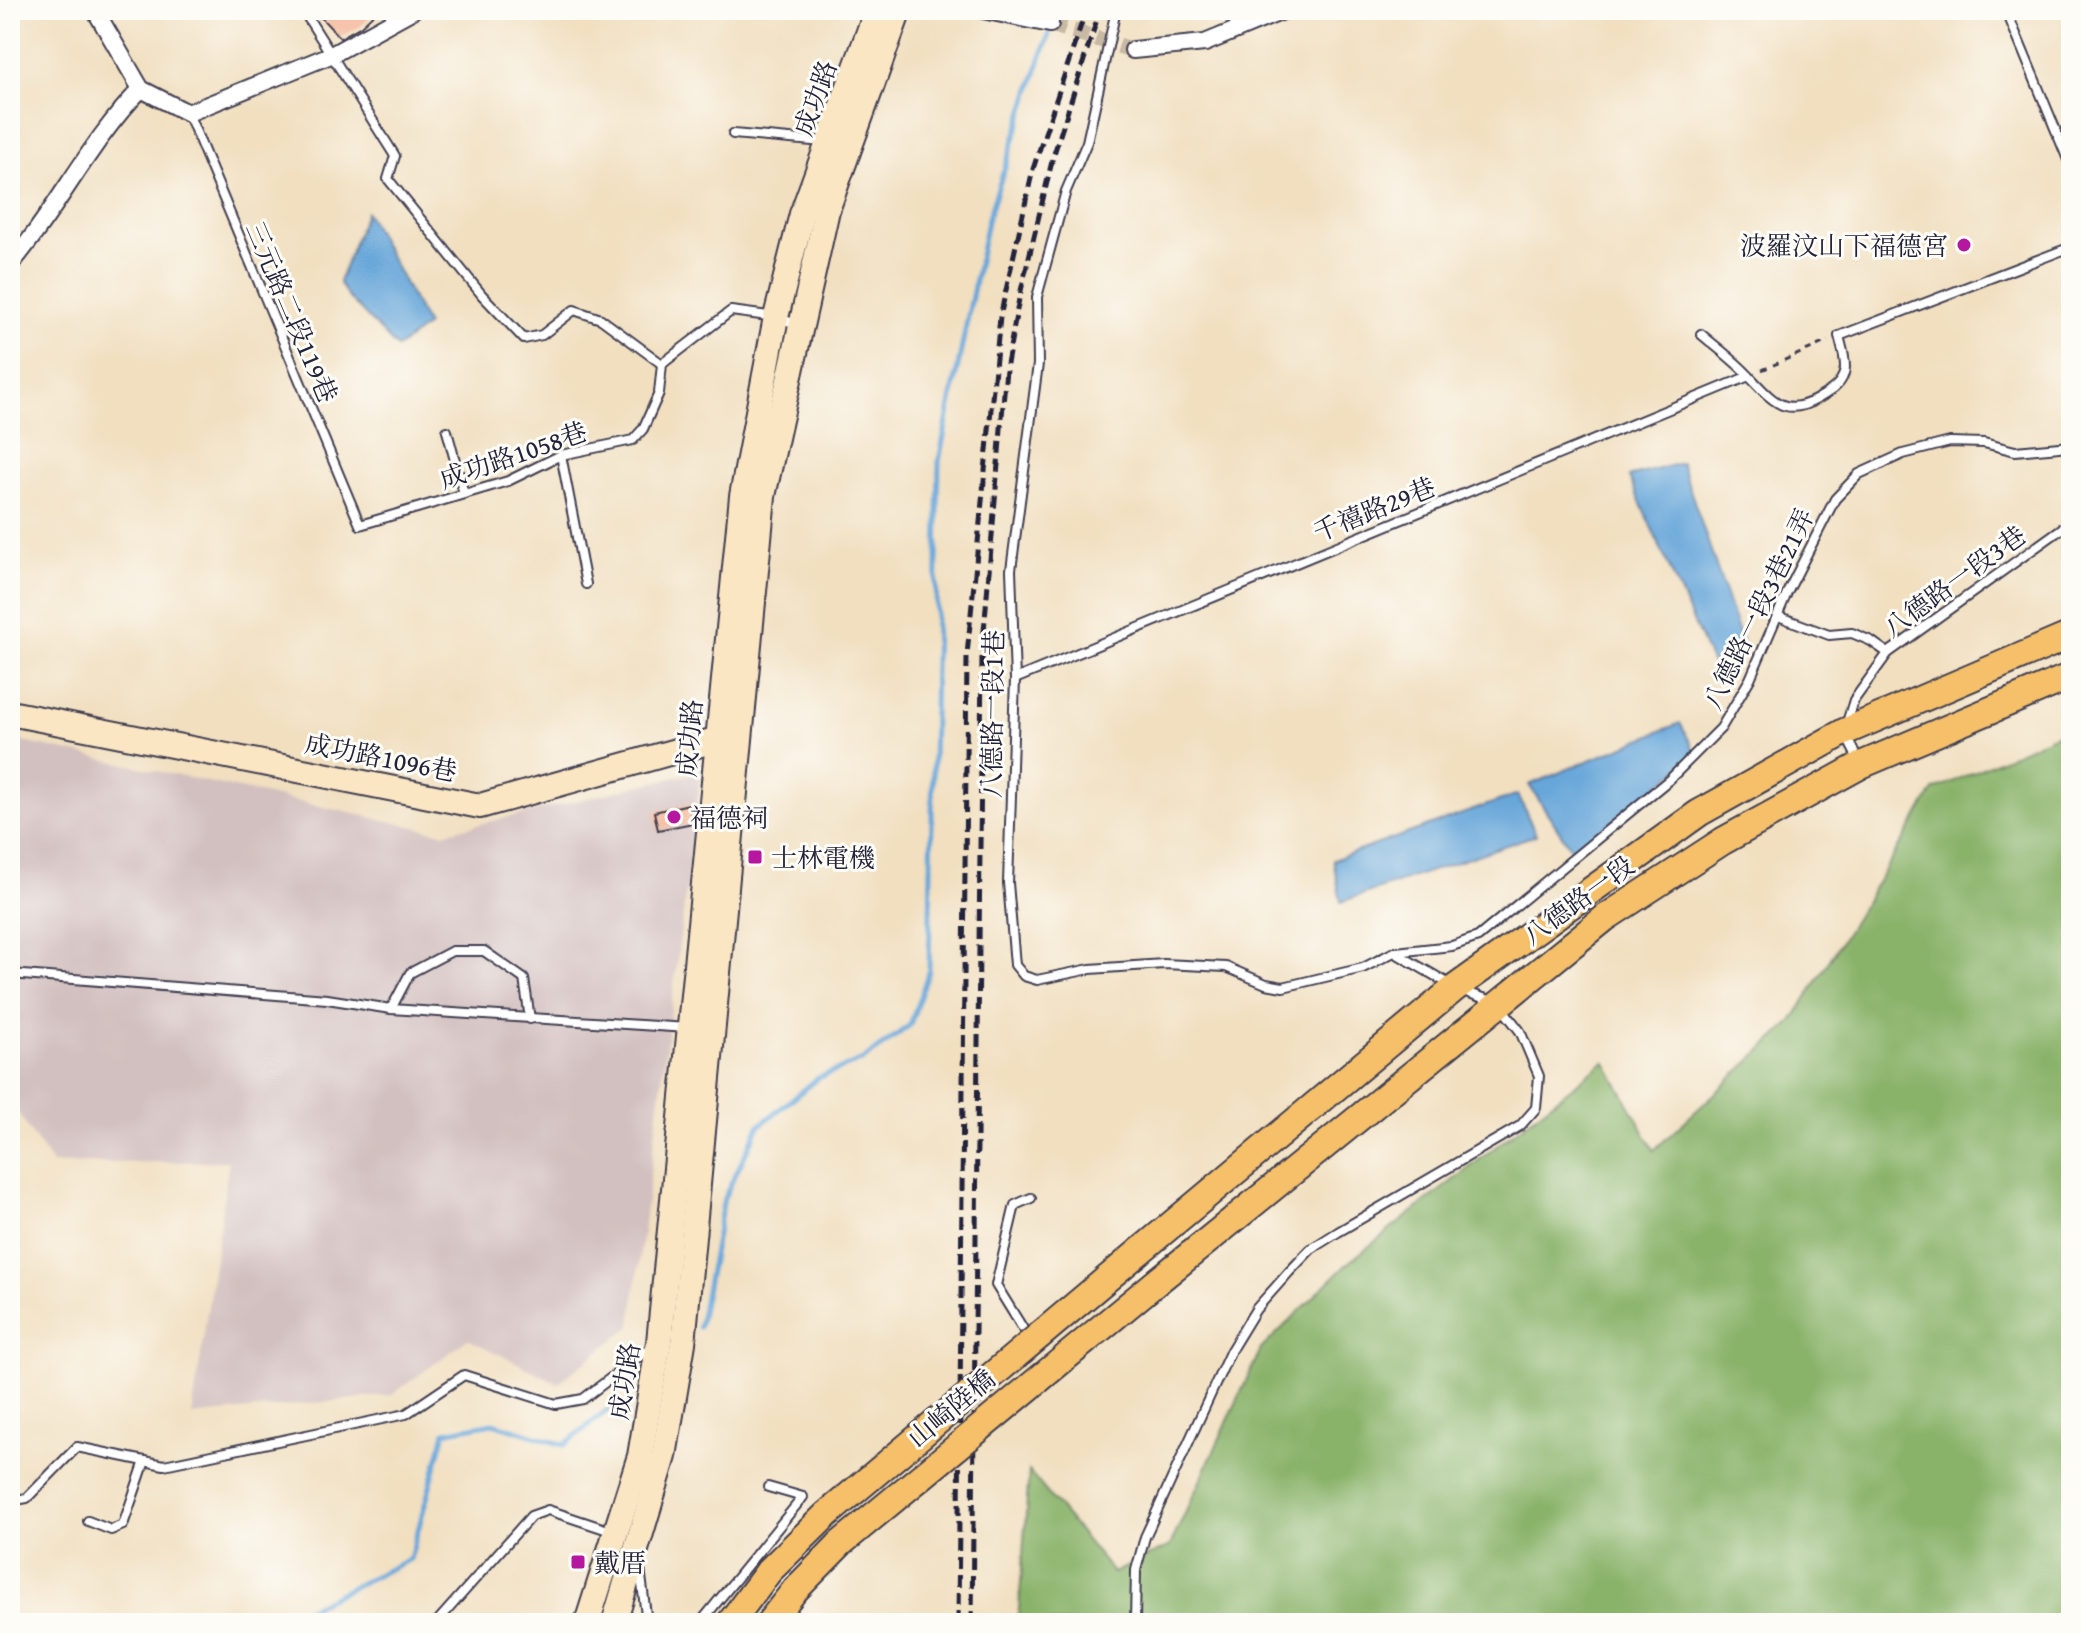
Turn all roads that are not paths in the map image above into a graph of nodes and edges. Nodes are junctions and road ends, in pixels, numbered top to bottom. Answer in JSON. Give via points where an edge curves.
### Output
{"nodes":[{"id":1,"x":95,"y":10,"type":"edge"},
{"id":2,"x":303,"y":10,"type":"edge"},
{"id":3,"x":413,"y":10,"type":"edge"},
{"id":4,"x":877,"y":10,"type":"edge"},
{"id":5,"x":899,"y":10,"type":"edge"},
{"id":6,"x":983,"y":10,"type":"edge"},
{"id":7,"x":1116,"y":10,"type":"edge"},
{"id":8,"x":1285,"y":10,"type":"edge"},
{"id":9,"x":2006,"y":10,"type":"edge"},
{"id":10,"x":1050,"y":24,"type":"tunnel mouth"},
{"id":11,"x":1133,"y":50,"type":"tunnel mouth"},
{"id":12,"x":333,"y":54,"type":"junction"},
{"id":13,"x":141,"y":89,"type":"junction"},
{"id":14,"x":188,"y":113,"type":"junction"},
{"id":15,"x":733,"y":134,"type":"dead end"},
{"id":16,"x":828,"y":143,"type":"junction"},
{"id":17,"x":2071,"y":167,"type":"edge"},
{"id":18,"x":2071,"y":247,"type":"edge"},
{"id":19,"x":10,"y":265,"type":"edge"},
{"id":20,"x":776,"y":317,"type":"junction"},
{"id":21,"x":800,"y":325,"type":"junction"},
{"id":22,"x":1701,"y":334,"type":"dead end"},
{"id":23,"x":662,"y":364,"type":"junction"},
{"id":24,"x":1749,"y":376,"type":"junction"},
{"id":25,"x":447,"y":431,"type":"dead end"},
{"id":26,"x":2071,"y":446,"type":"edge"},
{"id":27,"x":561,"y":455,"type":"junction"},
{"id":28,"x":464,"y":494,"type":"junction"},
{"id":29,"x":2071,"y":522,"type":"edge"},
{"id":30,"x":360,"y":525,"type":"joint"},
{"id":31,"x":586,"y":584,"type":"dead end"},
{"id":32,"x":1778,"y":616,"type":"junction"},
{"id":33,"x":2071,"y":635,"type":"edge"},
{"id":34,"x":1888,"y":653,"type":"junction"},
{"id":35,"x":2071,"y":676,"type":"edge"},
{"id":36,"x":1015,"y":679,"type":"junction"},
{"id":37,"x":10,"y":713,"type":"edge"},
{"id":38,"x":1844,"y":732,"type":"junction"},
{"id":39,"x":726,"y":740,"type":"junction"},
{"id":40,"x":1861,"y":765,"type":"junction"},
{"id":41,"x":1394,"y":952,"type":"junction"},
{"id":42,"x":10,"y":974,"type":"edge"},
{"id":43,"x":1455,"y":988,"type":"junction"},
{"id":44,"x":1498,"y":1003,"type":"junction"},
{"id":45,"x":391,"y":1009,"type":"junction"},
{"id":46,"x":530,"y":1019,"type":"junction"},
{"id":47,"x":701,"y":1030,"type":"junction"},
{"id":48,"x":1031,"y":1198,"type":"dead end"},
{"id":49,"x":1140,"y":1251,"type":"joint"},
{"id":50,"x":1159,"y":1280,"type":"joint"},
{"id":51,"x":1031,"y":1341,"type":"junction"},
{"id":52,"x":671,"y":1342,"type":"junction"},
{"id":53,"x":145,"y":1461,"type":"junction"},
{"id":54,"x":768,"y":1487,"type":"dead end"},
{"id":55,"x":10,"y":1501,"type":"edge"},
{"id":56,"x":88,"y":1521,"type":"dead end"},
{"id":57,"x":627,"y":1538,"type":"junction"},
{"id":58,"x":436,"y":1623,"type":"edge"},
{"id":59,"x":587,"y":1623,"type":"edge"},
{"id":60,"x":614,"y":1623,"type":"edge"},
{"id":61,"x":647,"y":1623,"type":"edge"},
{"id":62,"x":700,"y":1623,"type":"edge"},
{"id":63,"x":730,"y":1623,"type":"edge"},
{"id":64,"x":769,"y":1623,"type":"edge"},
{"id":65,"x":1135,"y":1623,"type":"edge"}],
"edges":[{"from":1,"to":13,"type":"street"},
{"from":2,"to":12,"type":"lane"},
{"from":3,"to":12,"type":"street"},
{"from":4,"to":16,"type":"street","name":"成功路"},
{"from":5,"to":21,"type":"street","name":"成功路","via":[[827,210]]},
{"from":6,"to":10,"type":"street"},
{"from":7,"to":36,"type":"lane","name":"八德路一段1巷","via":[[1087,142],[1066,191],[1037,297],[1038,364],[1011,570]]},
{"from":8,"to":11,"type":"street","via":[[1205,43]]},
{"from":9,"to":17,"type":"lane"},
{"from":12,"to":14,"type":"street"},
{"from":12,"to":23,"type":"lane","via":[[395,156],[388,179],[524,339],[542,335],[574,310],[601,319]]},
{"from":13,"to":14,"type":"street"},
{"from":13,"to":19,"type":"street","via":[[108,122],[38,232]]},
{"from":14,"to":30,"type":"lane","name":"三元路二段119巷"},
{"from":15,"to":16,"type":"lane"},
{"from":16,"to":20,"type":"street","name":"成功路","via":[[802,214]]},
{"from":18,"to":24,"type":"lane","via":[[1839,336],[1846,374],[1808,402],[1792,407],[1771,401]]},
{"from":20,"to":21,"type":"lane"},
{"from":20,"to":23,"type":"lane","via":[[731,311]]},
{"from":20,"to":39,"type":"street","name":"成功路","via":[[742,496]]},
{"from":21,"to":39,"type":"street","name":"成功路","via":[[763,496]]},
{"from":22,"to":24,"type":"lane"},
{"from":23,"to":27,"type":"lane","name":"成功路1058巷","via":[[659,393],[633,440]]},
{"from":24,"to":36,"type":"lane","name":"千禧路29巷"},
{"from":25,"to":28,"type":"lane"},
{"from":26,"to":32,"type":"lane","name":"八德路一段3巷21弄","via":[[2015,451],[1950,442],[1903,454],[1859,474],[1835,499]]},
{"from":27,"to":28,"type":"lane","name":"成功路1058巷","via":[[508,481]]},
{"from":27,"to":31,"type":"lane"},
{"from":28,"to":30,"type":"lane","name":"成功路1058巷"},
{"from":29,"to":34,"type":"lane","name":"八德路一段3巷"},
{"from":32,"to":34,"type":"lane","via":[[1829,635],[1852,633]]},
{"from":32,"to":41,"type":"lane","name":"八德路一段3巷21弄","via":[[1721,728],[1659,789],[1478,937],[1452,946]]},
{"from":33,"to":38,"type":"main road","name":"八德路一段"},
{"from":34,"to":38,"type":"lane","name":"八德路一段3巷","via":[[1854,700]]},
{"from":35,"to":40,"type":"main road","name":"八德路一段"},
{"from":36,"to":41,"type":"lane","name":"八德路一段1巷","via":[[1008,883],[1015,965],[1024,976],[1037,980],[1090,969],[1164,964],[1226,967],[1283,987],[1363,968]]},
{"from":37,"to":39,"type":"street","name":"成功路1096巷","via":[[480,806]]},
{"from":38,"to":40,"type":"lane"},
{"from":38,"to":43,"type":"main road","name":"八德路一段","via":[[1699,813]]},
{"from":39,"to":47,"type":"street","name":"成功路"},
{"from":40,"to":44,"type":"main road","name":"八德路一段","via":[[1723,841],[1605,918]]},
{"from":41,"to":43,"type":"lane"},
{"from":42,"to":45,"type":"lane","via":[[327,999]]},
{"from":43,"to":44,"type":"lane"},
{"from":43,"to":49,"type":"main road","name":"八德路一段"},
{"from":44,"to":50,"type":"main road","name":"八德路一段"},
{"from":44,"to":65,"type":"lane","via":[[1520,1031],[1539,1076],[1536,1108],[1520,1126],[1311,1249],[1256,1309],[1231,1350],[1145,1537],[1136,1570]]},
{"from":45,"to":46,"type":"lane"},
{"from":45,"to":46,"type":"lane","via":[[410,973],[452,951],[484,951],[524,979]]},
{"from":46,"to":47,"type":"lane"},
{"from":47,"to":52,"type":"street","name":"成功路"},
{"from":48,"to":51,"type":"lane","via":[[1015,1205],[996,1285]]},
{"from":49,"to":51,"type":"main road","name":"山崎陸橋","bridge":true},
{"from":50,"to":64,"type":"main road","name":"山崎陸橋","bridge":true,"via":[[841,1543]]},
{"from":51,"to":63,"type":"main road","name":"山崎陸橋","bridge":true,"via":[[826,1515],[769,1571]]},
{"from":52,"to":53,"type":"lane","via":[[583,1399],[556,1404],[464,1375],[406,1414],[164,1465]]},
{"from":52,"to":57,"type":"street","name":"成功路","via":[[664,1456]]},
{"from":53,"to":55,"type":"lane","via":[[77,1447],[27,1498]]},
{"from":53,"to":56,"type":"lane","via":[[123,1525],[111,1530]]},
{"from":54,"to":62,"type":"lane","via":[[803,1497]]},
{"from":57,"to":58,"type":"lane","via":[[548,1510],[531,1516]]},
{"from":57,"to":59,"type":"street","name":"成功路"},
{"from":57,"to":60,"type":"street","name":"成功路"},
{"from":57,"to":61,"type":"lane"}]}
